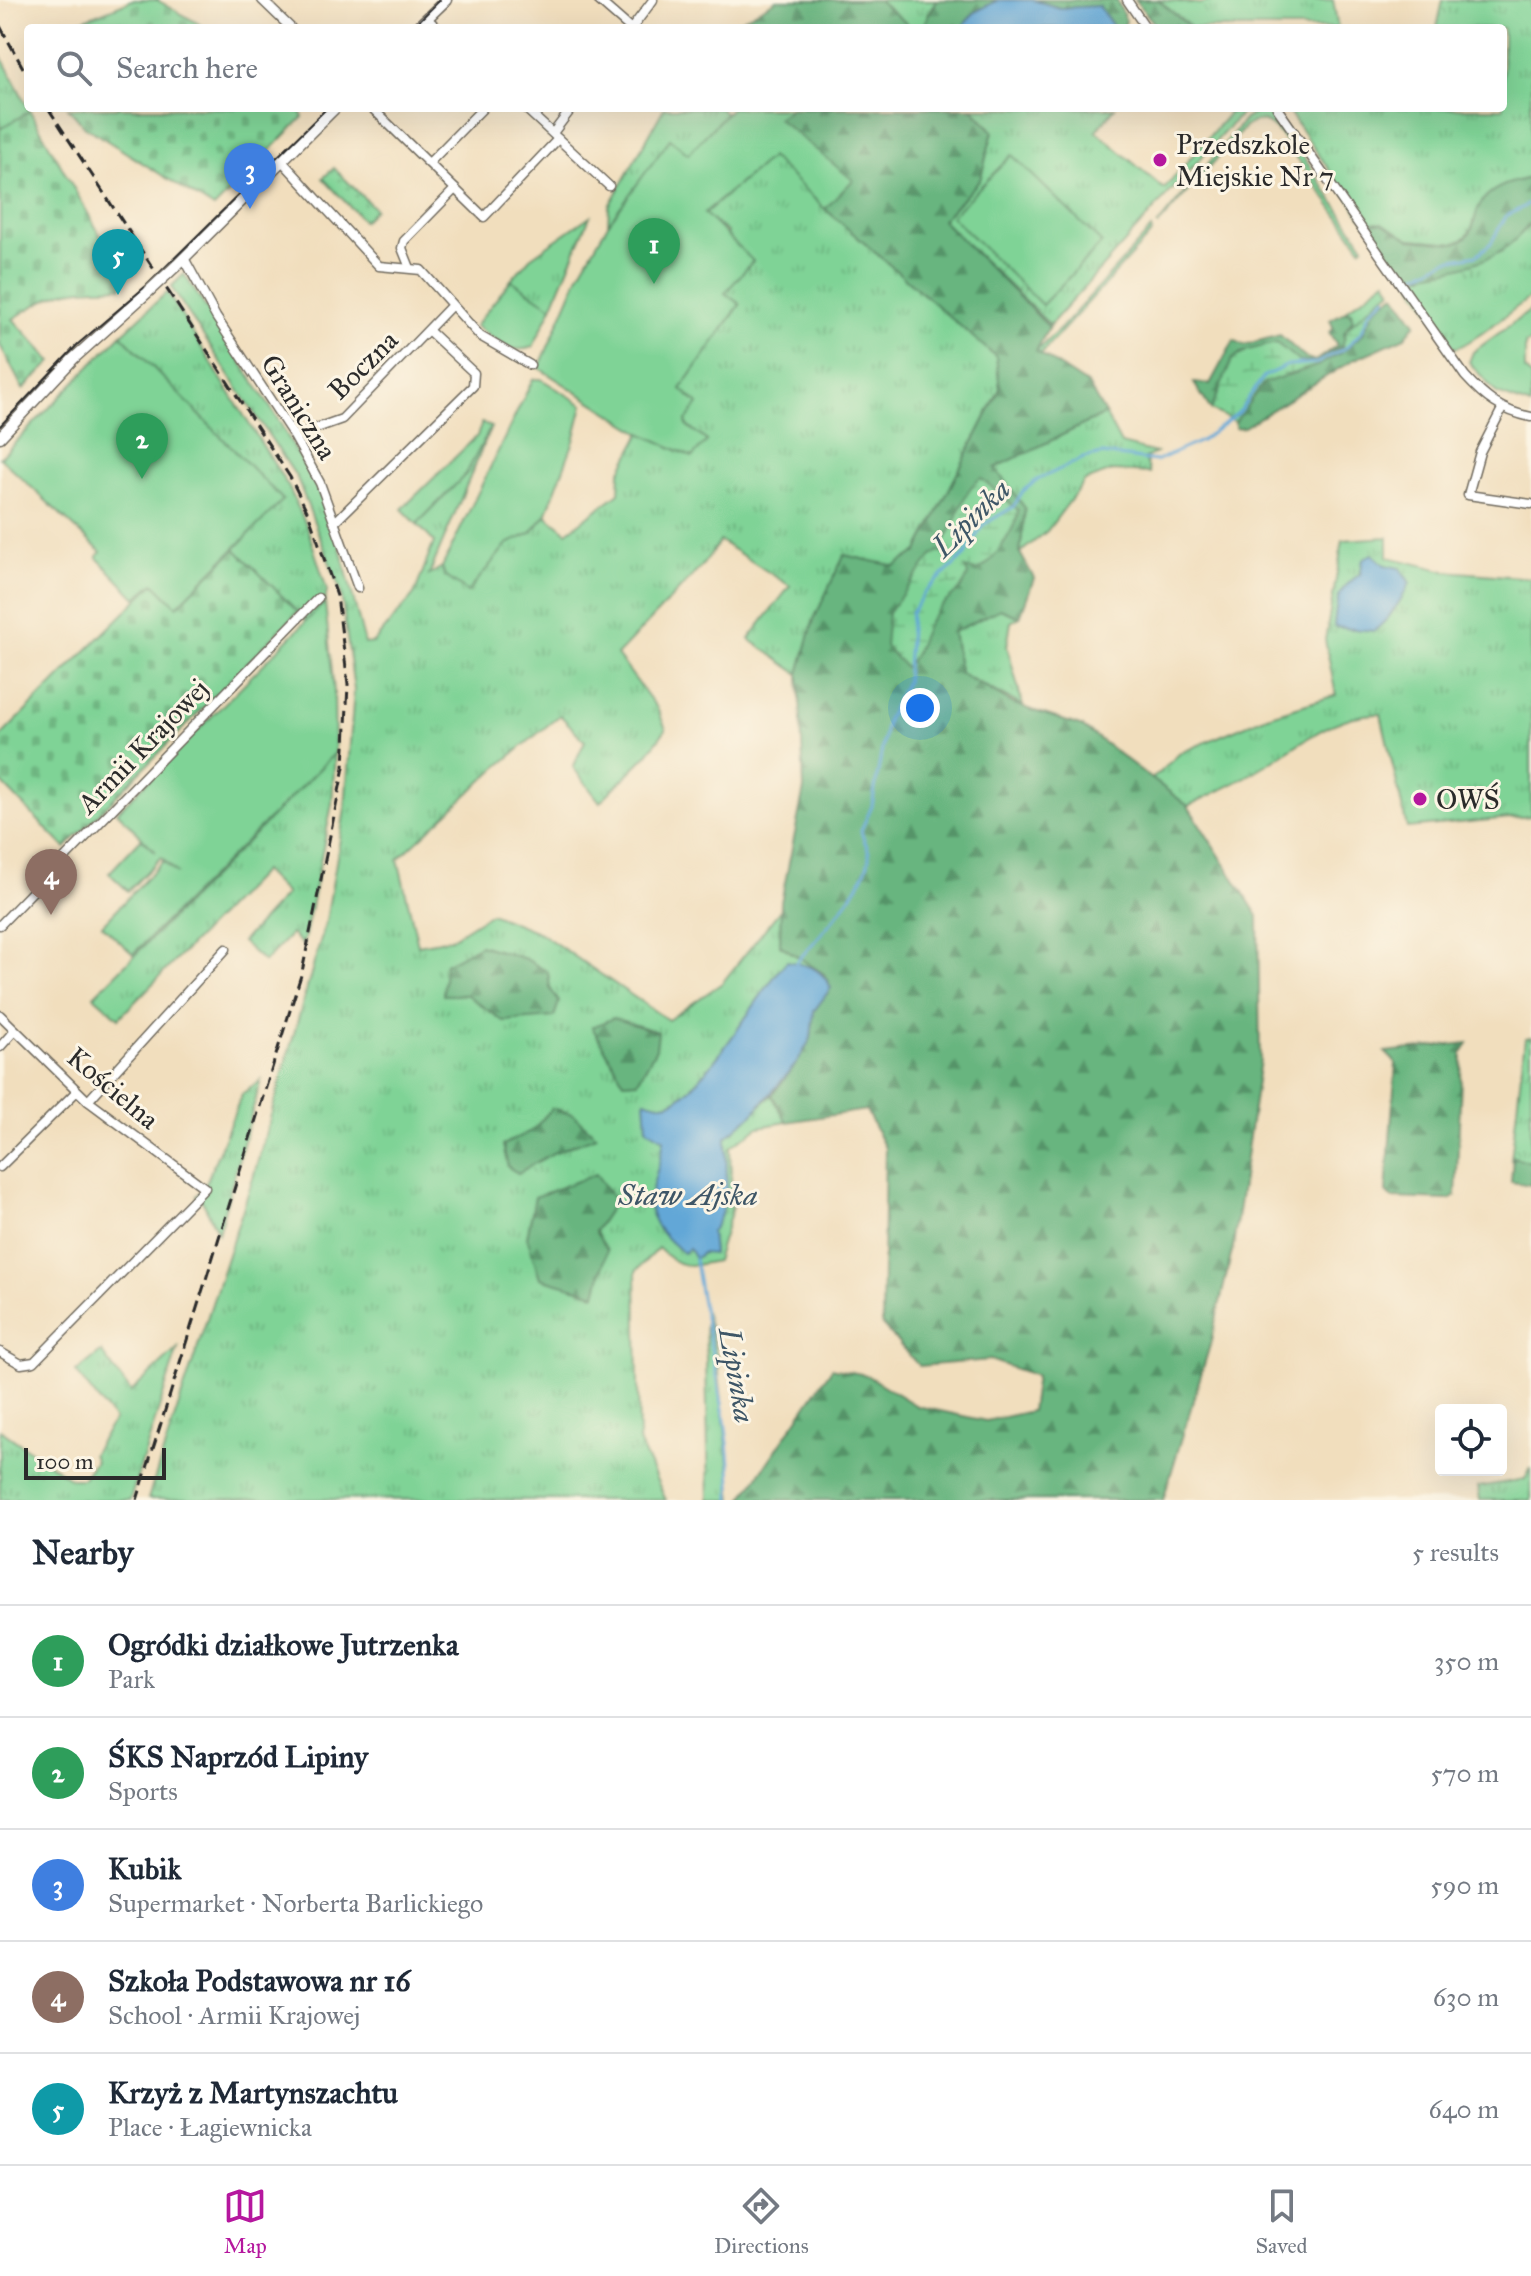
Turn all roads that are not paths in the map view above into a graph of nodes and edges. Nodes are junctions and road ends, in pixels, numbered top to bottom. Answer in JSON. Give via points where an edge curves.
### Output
{"nodes":[{"id":1,"x":262,"y":0,"type":"edge"},
{"id":2,"x":446,"y":0,"type":"edge"},
{"id":3,"x":598,"y":0,"type":"edge"},
{"id":4,"x":653,"y":0,"type":"edge"},
{"id":5,"x":1127,"y":0,"type":"edge"},
{"id":6,"x":427,"y":18,"type":"junction"},
{"id":7,"x":287,"y":24,"type":"edge"},
{"id":8,"x":421,"y":24,"type":"edge"},
{"id":9,"x":433,"y":24,"type":"edge"},
{"id":10,"x":626,"y":24,"type":"edge"},
{"id":11,"x":634,"y":24,"type":"edge"},
{"id":12,"x":1143,"y":24,"type":"edge"},
{"id":13,"x":331,"y":112,"type":"edge"},
{"id":14,"x":376,"y":112,"type":"edge"},
{"id":15,"x":479,"y":112,"type":"edge"},
{"id":16,"x":529,"y":112,"type":"edge"},
{"id":17,"x":570,"y":112,"type":"edge"},
{"id":18,"x":1280,"y":112,"type":"edge"},
{"id":19,"x":556,"y":136,"type":"junction"},
{"id":20,"x":281,"y":160,"type":"junction"},
{"id":21,"x":429,"y":163,"type":"junction"},
{"id":22,"x":609,"y":186,"type":"dead end"},
{"id":23,"x":455,"y":189,"type":"junction"},
{"id":24,"x":184,"y":258,"type":"junction"},
{"id":25,"x":410,"y":268,"type":"junction"},
{"id":26,"x":451,"y":306,"type":"junction"},
{"id":27,"x":429,"y":331,"type":"junction"},
{"id":28,"x":530,"y":365,"type":"dead end"},
{"id":29,"x":1502,"y":409,"type":"junction"},
{"id":30,"x":1531,"y":417,"type":"edge"},
{"id":31,"x":294,"y":436,"type":"junction"},
{"id":32,"x":0,"y":437,"type":"edge"},
{"id":33,"x":1531,"y":504,"type":"edge"},
{"id":34,"x":335,"y":522,"type":"junction"},
{"id":35,"x":358,"y":588,"type":"dead end"},
{"id":36,"x":318,"y":598,"type":"dead end"},
{"id":37,"x":0,"y":925,"type":"edge"},
{"id":38,"x":226,"y":949,"type":"dead end"},
{"id":39,"x":0,"y":1015,"type":"edge"},
{"id":40,"x":15,"y":1030,"type":"junction"},
{"id":41,"x":0,"y":1047,"type":"edge"},
{"id":42,"x":77,"y":1091,"type":"junction"},
{"id":43,"x":88,"y":1101,"type":"junction"},
{"id":44,"x":0,"y":1167,"type":"edge"},
{"id":45,"x":0,"y":1352,"type":"edge"}],
"edges":[{"from":1,"to":7,"type":"street"},
{"from":2,"to":6,"type":"street"},
{"from":3,"to":10,"type":"street"},
{"from":4,"to":11,"type":"street"},
{"from":5,"to":12,"type":"street"},
{"from":6,"to":8,"type":"street"},
{"from":6,"to":9,"type":"street"},
{"from":13,"to":20,"type":"street"},
{"from":14,"to":21,"type":"street"},
{"from":15,"to":21,"type":"street"},
{"from":16,"to":19,"type":"street"},
{"from":17,"to":19,"type":"street"},
{"from":18,"to":29,"type":"street","via":[[1465,376]]},
{"from":19,"to":22,"type":"street"},
{"from":19,"to":23,"type":"street","via":[[484,217]]},
{"from":20,"to":24,"type":"street"},
{"from":20,"to":25,"type":"street","via":[[379,266]]},
{"from":21,"to":23,"type":"street"},
{"from":23,"to":25,"type":"street","via":[[404,241]]},
{"from":24,"to":31,"type":"street","name":"Graniczna"},
{"from":24,"to":32,"type":"street","bridge":true,"via":[[73,359]]},
{"from":25,"to":26,"type":"street","via":[[421,270]]},
{"from":26,"to":27,"type":"street","name":"Boczna"},
{"from":26,"to":28,"type":"street","via":[[497,349]]},
{"from":27,"to":31,"type":"street","name":"Boczna","via":[[342,419]]},
{"from":27,"to":34,"type":"street","via":[[474,373],[473,386]]},
{"from":29,"to":30,"type":"street"},
{"from":29,"to":33,"type":"street","via":[[1480,452],[1468,495]]},
{"from":31,"to":34,"type":"street","name":"Graniczna"},
{"from":34,"to":35,"type":"street","name":"Graniczna"},
{"from":36,"to":37,"type":"street","name":"Armii Krajowej"},
{"from":38,"to":43,"type":"street"},
{"from":39,"to":40,"type":"street","name":"Kościelna"},
{"from":40,"to":41,"type":"street"},
{"from":40,"to":42,"type":"street","name":"Kościelna"},
{"from":42,"to":43,"type":"street","name":"Kościelna"},
{"from":42,"to":44,"type":"street"},
{"from":43,"to":45,"type":"street","name":"Kościelna","via":[[205,1188],[34,1362],[21,1364]]}]}
